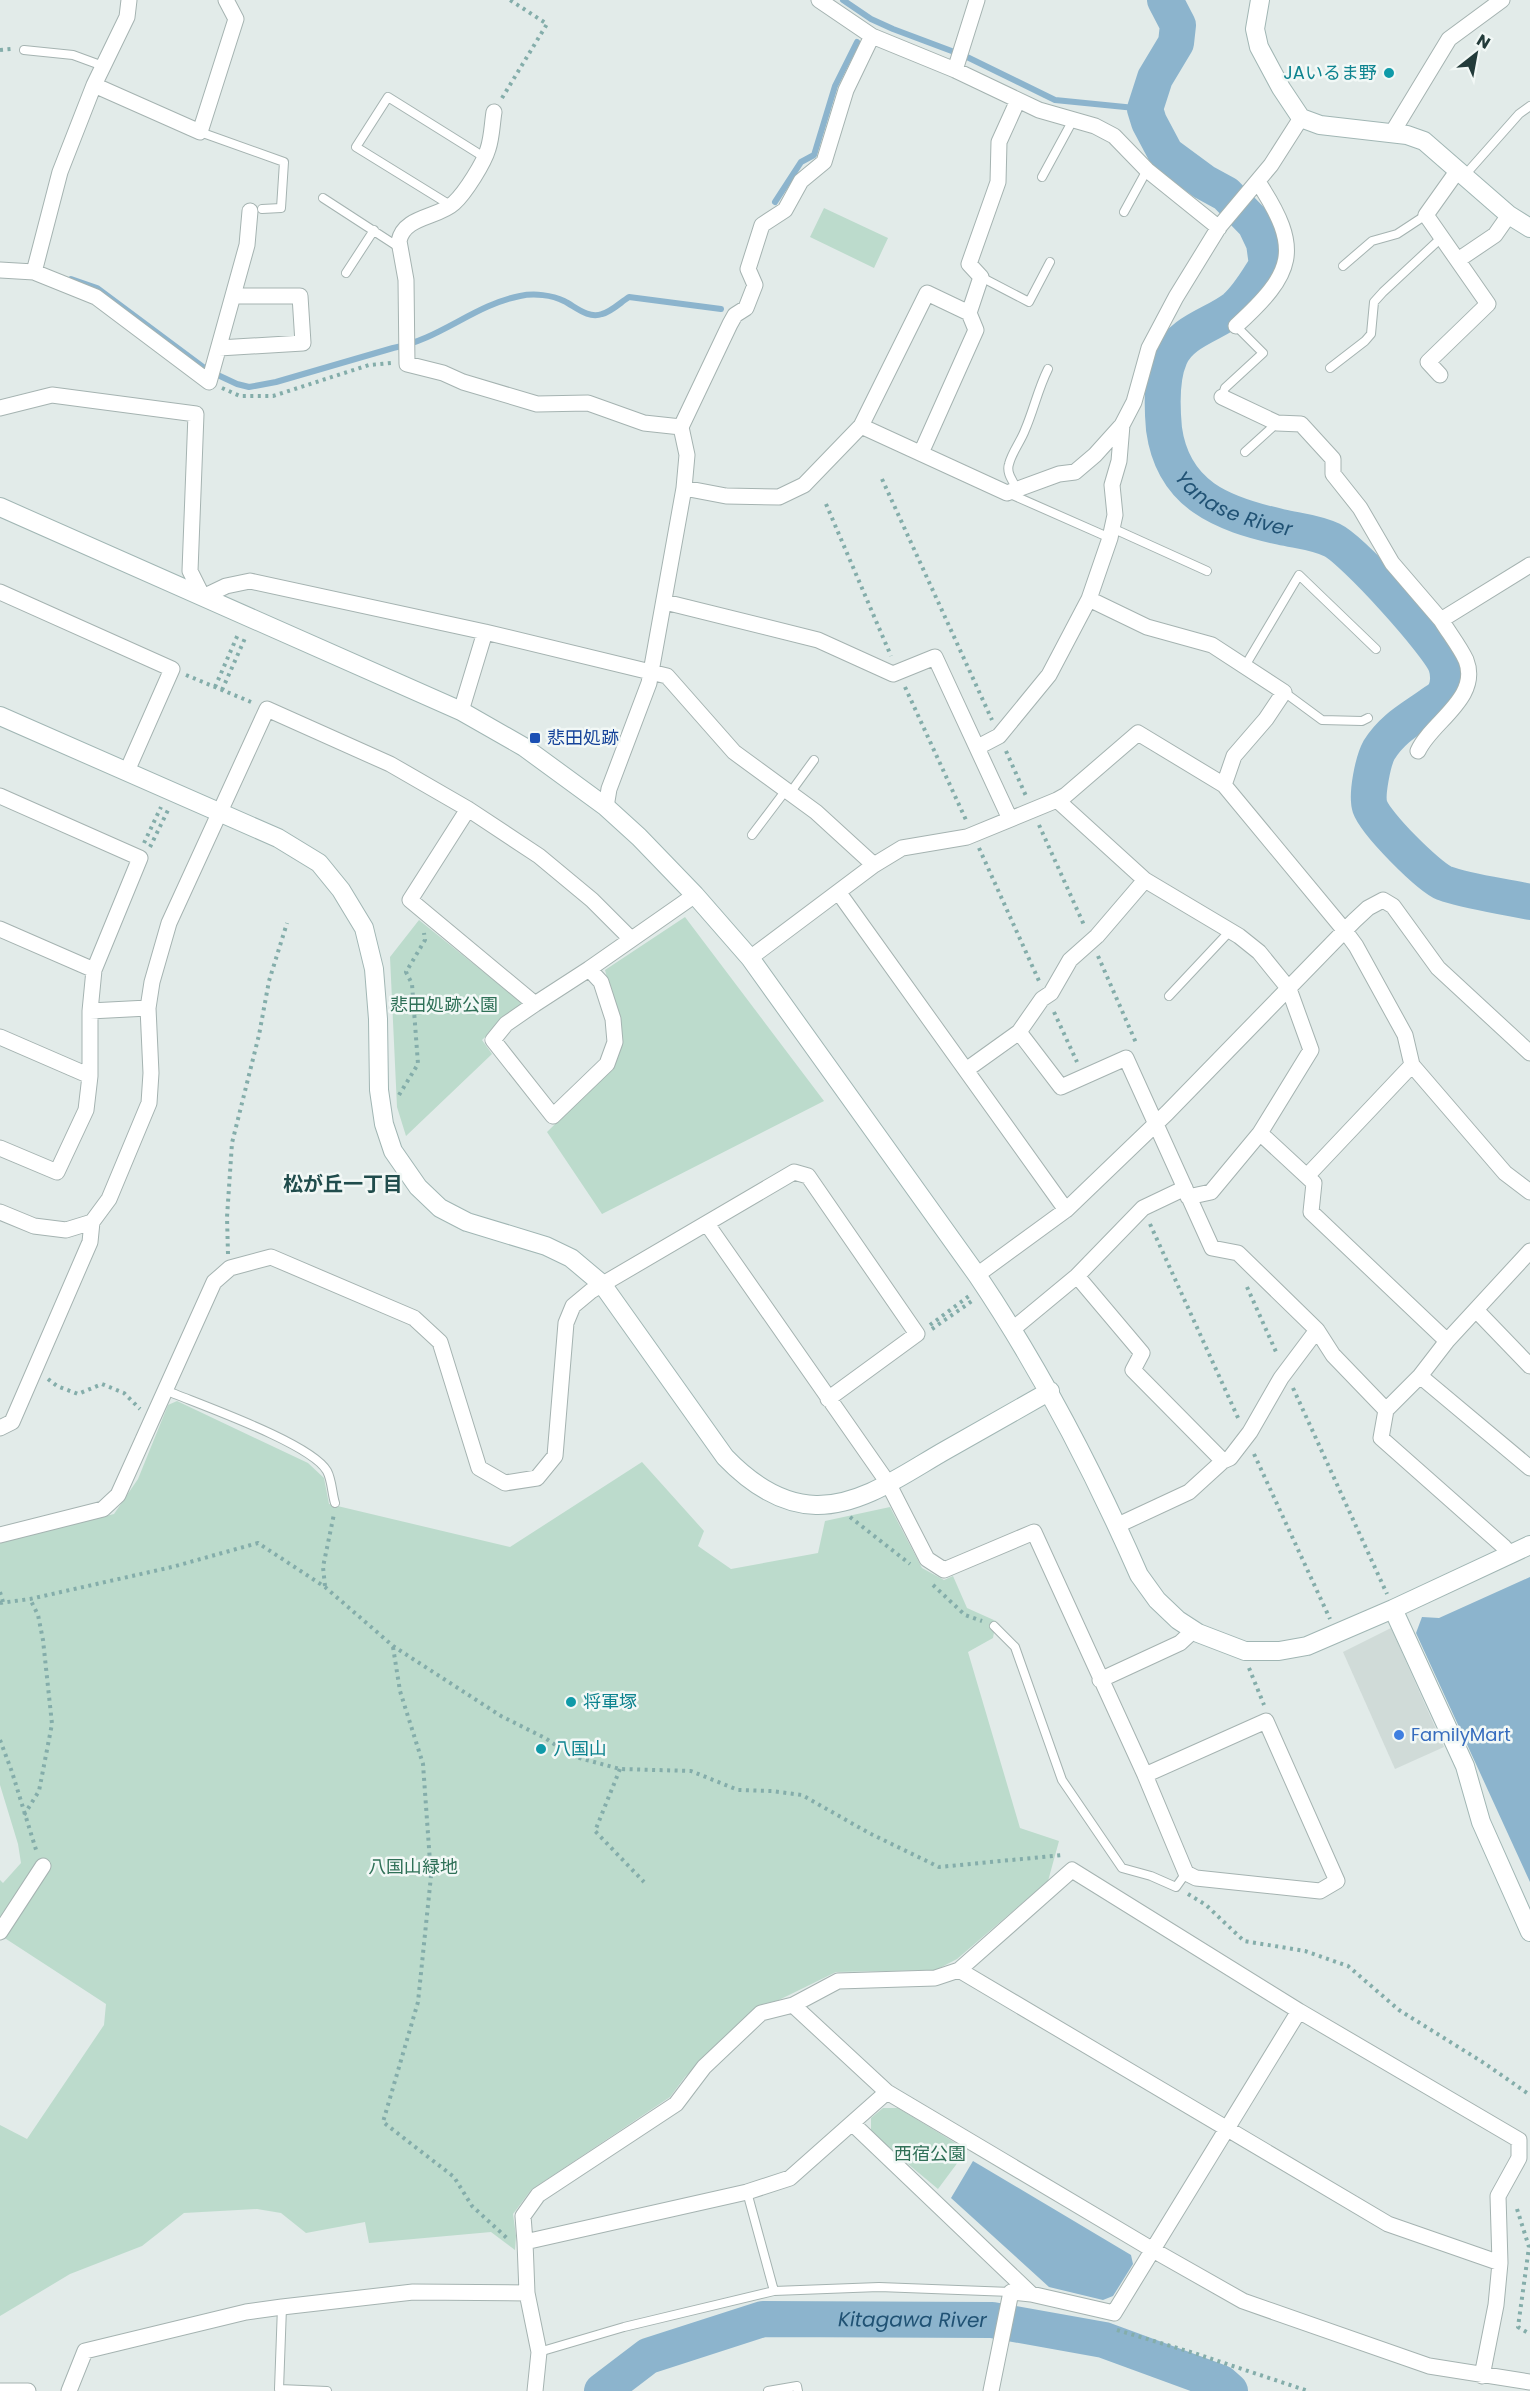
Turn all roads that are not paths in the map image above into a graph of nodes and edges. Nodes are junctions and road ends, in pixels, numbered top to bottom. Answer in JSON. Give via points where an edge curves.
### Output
{"nodes":[{"id":1,"x":129,"y":0,"type":"edge"},
{"id":2,"x":226,"y":0,"type":"edge"},
{"id":3,"x":819,"y":0,"type":"edge"},
{"id":4,"x":977,"y":0,"type":"edge"},
{"id":5,"x":1260,"y":0,"type":"edge"},
{"id":6,"x":1502,"y":0,"type":"edge"},
{"id":7,"x":872,"y":36,"type":"junction"},
{"id":8,"x":24,"y":50,"type":"dead end"},
{"id":9,"x":959,"y":60,"type":"junction"},
{"id":10,"x":103,"y":66,"type":"junction"},
{"id":11,"x":94,"y":85,"type":"junction"},
{"id":12,"x":1018,"y":100,"type":"junction"},
{"id":13,"x":1530,"y":106,"type":"edge"},
{"id":14,"x":494,"y":112,"type":"road end"},
{"id":15,"x":1301,"y":118,"type":"junction"},
{"id":16,"x":1073,"y":120,"type":"junction"},
{"id":17,"x":200,"y":132,"type":"junction"},
{"id":18,"x":1392,"y":133,"type":"junction"},
{"id":19,"x":484,"y":157,"type":"junction"},
{"id":20,"x":1147,"y":171,"type":"junction"},
{"id":21,"x":1462,"y":172,"type":"junction"},
{"id":22,"x":1042,"y":177,"type":"dead end"},
{"id":23,"x":1258,"y":182,"type":"junction"},
{"id":24,"x":323,"y":198,"type":"dead end"},
{"id":25,"x":451,"y":206,"type":"junction"},
{"id":26,"x":256,"y":210,"type":"joint"},
{"id":27,"x":1124,"y":212,"type":"dead end"},
{"id":28,"x":1426,"y":215,"type":"junction"},
{"id":29,"x":1509,"y":215,"type":"junction"},
{"id":30,"x":1219,"y":227,"type":"junction"},
{"id":31,"x":1530,"y":228,"type":"edge"},
{"id":32,"x":374,"y":230,"type":"junction"},
{"id":33,"x":1440,"y":239,"type":"junction"},
{"id":34,"x":400,"y":248,"type":"junction"},
{"id":35,"x":1458,"y":260,"type":"junction"},
{"id":36,"x":1050,"y":262,"type":"dead end"},
{"id":37,"x":1343,"y":266,"type":"dead end"},
{"id":38,"x":0,"y":270,"type":"edge"},
{"id":39,"x":34,"y":272,"type":"junction"},
{"id":40,"x":346,"y":273,"type":"dead end"},
{"id":41,"x":981,"y":277,"type":"junction"},
{"id":42,"x":234,"y":296,"type":"junction"},
{"id":43,"x":969,"y":313,"type":"junction"},
{"id":44,"x":1236,"y":326,"type":"joint"},
{"id":45,"x":219,"y":348,"type":"junction"},
{"id":46,"x":1330,"y":368,"type":"dead end"},
{"id":47,"x":1048,"y":369,"type":"dead end"},
{"id":48,"x":1440,"y":375,"type":"dead end"},
{"id":49,"x":1222,"y":397,"type":"joint"},
{"id":50,"x":0,"y":408,"type":"edge"},
{"id":51,"x":1277,"y":423,"type":"junction"},
{"id":52,"x":1122,"y":425,"type":"junction"},
{"id":53,"x":861,"y":426,"type":"junction"},
{"id":54,"x":681,"y":427,"type":"junction"},
{"id":55,"x":1245,"y":452,"type":"dead end"},
{"id":56,"x":921,"y":453,"type":"junction"},
{"id":57,"x":684,"y":488,"type":"junction"},
{"id":58,"x":1012,"y":491,"type":"junction"},
{"id":59,"x":0,"y":507,"type":"edge"},
{"id":60,"x":1111,"y":533,"type":"junction"},
{"id":61,"x":1530,"y":565,"type":"edge"},
{"id":62,"x":1208,"y":571,"type":"dead end"},
{"id":63,"x":0,"y":592,"type":"edge"},
{"id":64,"x":203,"y":597,"type":"junction"},
{"id":65,"x":1089,"y":599,"type":"junction"},
{"id":66,"x":664,"y":602,"type":"junction"},
{"id":67,"x":1441,"y":620,"type":"junction"},
{"id":68,"x":484,"y":632,"type":"junction"},
{"id":69,"x":1376,"y":649,"type":"dead end"},
{"id":70,"x":1245,"y":666,"type":"junction"},
{"id":71,"x":651,"y":671,"type":"junction"},
{"id":72,"x":1284,"y":692,"type":"junction"},
{"id":73,"x":461,"y":711,"type":"junction"},
{"id":74,"x":0,"y":716,"type":"edge"},
{"id":75,"x":1368,"y":718,"type":"dead end"},
{"id":76,"x":978,"y":747,"type":"junction"},
{"id":77,"x":1418,"y":752,"type":"dead end"},
{"id":78,"x":814,"y":760,"type":"dead end"},
{"id":79,"x":127,"y":771,"type":"junction"},
{"id":80,"x":1224,"y":785,"type":"junction"},
{"id":81,"x":788,"y":791,"type":"junction"},
{"id":82,"x":0,"y":796,"type":"edge"},
{"id":83,"x":1057,"y":800,"type":"junction"},
{"id":84,"x":606,"y":807,"type":"junction"},
{"id":85,"x":468,"y":809,"type":"junction"},
{"id":86,"x":221,"y":813,"type":"junction"},
{"id":87,"x":1010,"y":819,"type":"junction"},
{"id":88,"x":752,"y":835,"type":"dead end"},
{"id":89,"x":874,"y":865,"type":"junction"},
{"id":90,"x":1145,"y":880,"type":"junction"},
{"id":91,"x":839,"y":893,"type":"junction"},
{"id":92,"x":695,"y":895,"type":"junction"},
{"id":93,"x":0,"y":929,"type":"edge"},
{"id":94,"x":1230,"y":931,"type":"junction"},
{"id":95,"x":1345,"y":931,"type":"junction"},
{"id":96,"x":631,"y":939,"type":"junction"},
{"id":97,"x":750,"y":958,"type":"junction"},
{"id":98,"x":590,"y":969,"type":"junction"},
{"id":99,"x":94,"y":970,"type":"junction"},
{"id":100,"x":1289,"y":989,"type":"junction"},
{"id":101,"x":1168,"y":996,"type":"dead end"},
{"id":102,"x":535,"y":1004,"type":"junction"},
{"id":103,"x":148,"y":1008,"type":"junction"},
{"id":104,"x":90,"y":1011,"type":"junction"},
{"id":105,"x":1019,"y":1032,"type":"junction"},
{"id":106,"x":0,"y":1036,"type":"edge"},
{"id":107,"x":1530,"y":1053,"type":"edge"},
{"id":108,"x":1412,"y":1065,"type":"junction"},
{"id":109,"x":966,"y":1070,"type":"junction"},
{"id":110,"x":90,"y":1076,"type":"junction"},
{"id":111,"x":1156,"y":1125,"type":"junction"},
{"id":112,"x":1260,"y":1133,"type":"junction"},
{"id":113,"x":0,"y":1148,"type":"edge"},
{"id":114,"x":1308,"y":1176,"type":"junction"},
{"id":115,"x":1187,"y":1192,"type":"junction"},
{"id":116,"x":1530,"y":1192,"type":"edge"},
{"id":117,"x":1066,"y":1210,"type":"junction"},
{"id":118,"x":0,"y":1212,"type":"edge"},
{"id":119,"x":92,"y":1222,"type":"junction"},
{"id":120,"x":707,"y":1224,"type":"junction"},
{"id":121,"x":1530,"y":1251,"type":"edge"},
{"id":122,"x":977,"y":1275,"type":"junction"},
{"id":123,"x":1077,"y":1276,"type":"junction"},
{"id":124,"x":602,"y":1284,"type":"junction"},
{"id":125,"x":1476,"y":1310,"type":"junction"},
{"id":126,"x":1013,"y":1329,"type":"junction"},
{"id":127,"x":1317,"y":1330,"type":"junction"},
{"id":128,"x":1447,"y":1341,"type":"junction"},
{"id":129,"x":1530,"y":1366,"type":"edge"},
{"id":130,"x":1420,"y":1376,"type":"junction"},
{"id":131,"x":165,"y":1390,"type":"junction"},
{"id":132,"x":1050,"y":1391,"type":"junction"},
{"id":133,"x":828,"y":1399,"type":"junction"},
{"id":134,"x":1386,"y":1410,"type":"junction"},
{"id":135,"x":0,"y":1428,"type":"edge"},
{"id":136,"x":1223,"y":1461,"type":"junction"},
{"id":137,"x":1530,"y":1468,"type":"edge"},
{"id":138,"x":888,"y":1483,"type":"junction"},
{"id":139,"x":335,"y":1503,"type":"road end"},
{"id":140,"x":1116,"y":1526,"type":"junction"},
{"id":141,"x":0,"y":1535,"type":"edge"},
{"id":142,"x":1530,"y":1545,"type":"edge"},
{"id":143,"x":1511,"y":1555,"type":"junction"},
{"id":144,"x":1393,"y":1609,"type":"junction"},
{"id":145,"x":994,"y":1626,"type":"dead end"},
{"id":146,"x":1194,"y":1630,"type":"junction"},
{"id":147,"x":1100,"y":1680,"type":"junction"},
{"id":148,"x":1145,"y":1775,"type":"junction"},
{"id":149,"x":43,"y":1866,"type":"road end"},
{"id":150,"x":1186,"y":1873,"type":"junction"},
{"id":151,"x":0,"y":1932,"type":"edge"},
{"id":152,"x":1530,"y":1932,"type":"edge"},
{"id":153,"x":959,"y":1970,"type":"junction"},
{"id":154,"x":793,"y":2005,"type":"junction"},
{"id":155,"x":1299,"y":2011,"type":"junction"},
{"id":156,"x":887,"y":2092,"type":"junction"},
{"id":157,"x":853,"y":2124,"type":"junction"},
{"id":158,"x":1227,"y":2130,"type":"junction"},
{"id":159,"x":747,"y":2192,"type":"junction"},
{"id":160,"x":525,"y":2242,"type":"junction"},
{"id":161,"x":1153,"y":2250,"type":"junction"},
{"id":162,"x":1500,"y":2263,"type":"junction"},
{"id":163,"x":774,"y":2291,"type":"junction"},
{"id":164,"x":527,"y":2293,"type":"junction"},
{"id":165,"x":1031,"y":2294,"type":"junction"},
{"id":166,"x":1010,"y":2299,"type":"junction"},
{"id":167,"x":282,"y":2307,"type":"junction"},
{"id":168,"x":539,"y":2352,"type":"junction"},
{"id":169,"x":1482,"y":2376,"type":"junction"},
{"id":170,"x":1530,"y":2382,"type":"edge"},
{"id":171,"x":0,"y":2391,"type":"edge"},
{"id":172,"x":28,"y":2391,"type":"edge"},
{"id":173,"x":69,"y":2391,"type":"edge"},
{"id":174,"x":327,"y":2391,"type":"edge"},
{"id":175,"x":535,"y":2391,"type":"edge"},
{"id":176,"x":768,"y":2391,"type":"edge"},
{"id":177,"x":798,"y":2391,"type":"edge"},
{"id":178,"x":991,"y":2391,"type":"edge"}],
"edges":[{"from":1,"to":10,"type":"street","via":[[127,17]]},
{"from":2,"to":17,"type":"street","via":[[236,19]]},
{"from":3,"to":7,"type":"street"},
{"from":4,"to":9,"type":"street"},
{"from":5,"to":15,"type":"street","via":[[1255,29],[1259,47]]},
{"from":6,"to":18,"type":"street","via":[[1449,39]]},
{"from":7,"to":9,"type":"street"},
{"from":7,"to":54,"type":"street","via":[[846,90],[824,162],[801,181],[785,210],[762,225],[748,269],[755,285],[746,308],[730,324]]},
{"from":8,"to":10,"type":"lane","via":[[73,55]]},
{"from":9,"to":12,"type":"street"},
{"from":10,"to":11,"type":"street"},
{"from":11,"to":17,"type":"street"},
{"from":11,"to":39,"type":"street","via":[[60,172]]},
{"from":12,"to":16,"type":"street"},
{"from":12,"to":41,"type":"street","via":[[999,142],[998,182],[969,264]]},
{"from":13,"to":21,"type":"lane"},
{"from":14,"to":19,"type":"street"},
{"from":15,"to":18,"type":"street","via":[[1320,125]]},
{"from":15,"to":23,"type":"street"},
{"from":16,"to":20,"type":"street","via":[[1114,136]]},
{"from":16,"to":22,"type":"lane"},
{"from":17,"to":26,"type":"lane","via":[[284,162],[281,208]]},
{"from":18,"to":21,"type":"street","via":[[1424,141]]},
{"from":19,"to":25,"type":"street"},
{"from":19,"to":25,"type":"lane","via":[[388,97],[356,147]]},
{"from":20,"to":27,"type":"lane"},
{"from":20,"to":30,"type":"street"},
{"from":21,"to":28,"type":"street"},
{"from":21,"to":29,"type":"street"},
{"from":23,"to":30,"type":"street"},
{"from":23,"to":44,"type":"street","via":[[1271,202],[1287,241],[1288,255],[1280,278],[1261,304]]},
{"from":24,"to":32,"type":"lane"},
{"from":25,"to":34,"type":"street","via":[[409,225],[400,235]]},
{"from":26,"to":42,"type":"street"},
{"from":28,"to":33,"type":"street"},
{"from":28,"to":37,"type":"lane","via":[[1397,234],[1372,241]]},
{"from":29,"to":31,"type":"street"},
{"from":29,"to":35,"type":"street","via":[[1495,235]]},
{"from":30,"to":52,"type":"street","via":[[1149,348],[1134,402]]},
{"from":32,"to":34,"type":"lane"},
{"from":32,"to":40,"type":"lane"},
{"from":33,"to":35,"type":"street"},
{"from":33,"to":46,"type":"lane","via":[[1374,302],[1371,333]]},
{"from":34,"to":54,"type":"street","via":[[406,280],[407,364],[537,404],[588,403],[644,423]]},
{"from":35,"to":48,"type":"street","via":[[1488,304],[1428,362]]},
{"from":36,"to":41,"type":"lane","via":[[1029,302]]},
{"from":38,"to":39,"type":"street"},
{"from":39,"to":45,"type":"street","via":[[96,297],[209,382]]},
{"from":41,"to":43,"type":"street"},
{"from":42,"to":45,"type":"street"},
{"from":42,"to":45,"type":"street","via":[[300,296],[303,343]]},
{"from":43,"to":53,"type":"street","via":[[927,293]]},
{"from":43,"to":56,"type":"street","via":[[976,330]]},
{"from":44,"to":49,"type":"lane","via":[[1263,353],[1225,388]]},
{"from":47,"to":58,"type":"lane","via":[[1038,388],[1032,415],[1008,464]]},
{"from":49,"to":51,"type":"street"},
{"from":50,"to":64,"type":"street","via":[[52,395],[196,414],[190,571]]},
{"from":51,"to":55,"type":"lane"},
{"from":51,"to":67,"type":"street","via":[[1301,424],[1332,459],[1333,474],[1360,508],[1392,563]]},
{"from":52,"to":58,"type":"street","via":[[1075,472]]},
{"from":52,"to":60,"type":"street","via":[[1112,485],[1115,515]]},
{"from":53,"to":56,"type":"street"},
{"from":53,"to":57,"type":"street","via":[[817,474],[779,497],[726,496]]},
{"from":54,"to":57,"type":"street","via":[[687,455]]},
{"from":56,"to":58,"type":"street"},
{"from":57,"to":66,"type":"street"},
{"from":58,"to":60,"type":"lane"},
{"from":59,"to":64,"type":"street"},
{"from":60,"to":62,"type":"lane"},
{"from":60,"to":65,"type":"street"},
{"from":61,"to":67,"type":"street"},
{"from":63,"to":79,"type":"street","via":[[172,669]]},
{"from":64,"to":68,"type":"street","via":[[226,586],[250,581]]},
{"from":64,"to":73,"type":"street"},
{"from":65,"to":70,"type":"street","via":[[1147,627],[1212,645]]},
{"from":65,"to":76,"type":"street","via":[[1049,675],[999,736]]},
{"from":66,"to":71,"type":"street"},
{"from":66,"to":76,"type":"street","via":[[818,640],[893,674],[935,657]]},
{"from":67,"to":77,"type":"street","via":[[1466,661],[1469,675],[1460,700],[1428,733]]},
{"from":68,"to":71,"type":"street"},
{"from":68,"to":73,"type":"street"},
{"from":69,"to":70,"type":"lane","via":[[1299,575]]},
{"from":70,"to":72,"type":"street"},
{"from":71,"to":81,"type":"street","via":[[667,676],[734,752]]},
{"from":71,"to":84,"type":"street"},
{"from":72,"to":75,"type":"lane","via":[[1322,720]]},
{"from":72,"to":80,"type":"street","via":[[1234,756]]},
{"from":73,"to":84,"type":"street","via":[[524,747]]},
{"from":74,"to":79,"type":"street"},
{"from":76,"to":87,"type":"street"},
{"from":78,"to":81,"type":"lane"},
{"from":79,"to":86,"type":"street"},
{"from":80,"to":83,"type":"street","via":[[1138,733]]},
{"from":80,"to":95,"type":"street"},
{"from":81,"to":88,"type":"lane"},
{"from":81,"to":89,"type":"street"},
{"from":82,"to":99,"type":"street","via":[[140,858]]},
{"from":83,"to":87,"type":"street"},
{"from":83,"to":90,"type":"street"},
{"from":84,"to":92,"type":"street"},
{"from":85,"to":86,"type":"street","via":[[390,764],[267,709]]},
{"from":85,"to":96,"type":"street","via":[[539,856]]},
{"from":85,"to":102,"type":"street","via":[[410,900]]},
{"from":86,"to":103,"type":"street","via":[[170,923]]},
{"from":86,"to":124,"type":"street","via":[[278,838],[319,863],[364,928],[374,969],[378,1090],[384,1124],[393,1152],[418,1187],[440,1208],[467,1222],[546,1246],[571,1258]]},
{"from":87,"to":89,"type":"street","via":[[973,835],[902,848]]},
{"from":89,"to":91,"type":"street"},
{"from":90,"to":94,"type":"street"},
{"from":90,"to":105,"type":"street","via":[[1070,960],[1051,993],[1042,999]]},
{"from":91,"to":97,"type":"street"},
{"from":91,"to":109,"type":"street"},
{"from":92,"to":96,"type":"street"},
{"from":92,"to":97,"type":"street"},
{"from":93,"to":99,"type":"street"},
{"from":94,"to":100,"type":"street","via":[[1259,952]]},
{"from":94,"to":101,"type":"lane"},
{"from":95,"to":100,"type":"street"},
{"from":95,"to":107,"type":"street","via":[[1368,908],[1383,900],[1393,906],[1438,968]]},
{"from":95,"to":108,"type":"street","via":[[1405,1035]]},
{"from":96,"to":98,"type":"street"},
{"from":97,"to":122,"type":"street"},
{"from":98,"to":102,"type":"street"},
{"from":98,"to":102,"type":"street","via":[[601,982],[613,1019],[615,1042],[607,1064],[553,1116],[493,1040],[506,1024]]},
{"from":99,"to":104,"type":"street"},
{"from":100,"to":111,"type":"street"},
{"from":100,"to":112,"type":"street","via":[[1311,1050]]},
{"from":103,"to":104,"type":"street"},
{"from":103,"to":119,"type":"street","via":[[149,1103],[108,1199]]},
{"from":104,"to":110,"type":"street"},
{"from":105,"to":109,"type":"street"},
{"from":105,"to":111,"type":"street","via":[[1061,1087],[1126,1058]]},
{"from":106,"to":110,"type":"street"},
{"from":108,"to":114,"type":"street"},
{"from":108,"to":116,"type":"street","via":[[1505,1173]]},
{"from":109,"to":117,"type":"street"},
{"from":110,"to":113,"type":"street","via":[[86,1110],[57,1172]]},
{"from":111,"to":115,"type":"street"},
{"from":111,"to":117,"type":"street"},
{"from":112,"to":114,"type":"street"},
{"from":112,"to":115,"type":"street","via":[[1211,1192]]},
{"from":114,"to":128,"type":"street","via":[[1314,1182],[1311,1212]]},
{"from":115,"to":123,"type":"street","via":[[1143,1209]]},
{"from":115,"to":127,"type":"street","via":[[1212,1248],[1238,1253]]},
{"from":117,"to":122,"type":"street"},
{"from":118,"to":119,"type":"street","via":[[34,1226],[66,1230]]},
{"from":119,"to":135,"type":"street","via":[[90,1242],[12,1422]]},
{"from":120,"to":124,"type":"street"},
{"from":120,"to":133,"type":"street"},
{"from":120,"to":133,"type":"street","via":[[794,1172],[808,1176],[917,1334]]},
{"from":121,"to":125,"type":"street"},
{"from":122,"to":126,"type":"street"},
{"from":123,"to":126,"type":"street"},
{"from":123,"to":136,"type":"street","via":[[1142,1353],[1133,1370]]},
{"from":124,"to":131,"type":"street","via":[[573,1306],[566,1323],[555,1456],[537,1478],[505,1484],[479,1468],[440,1342],[414,1318],[271,1257],[230,1268],[214,1282]]},
{"from":124,"to":138,"type":"street","via":[[725,1457],[761,1488],[785,1499],[815,1505],[846,1501]]},
{"from":125,"to":128,"type":"street"},
{"from":125,"to":129,"type":"street"},
{"from":126,"to":132,"type":"street"},
{"from":127,"to":134,"type":"street","via":[[1333,1354]]},
{"from":127,"to":136,"type":"street","via":[[1281,1378],[1251,1431],[1230,1458]]},
{"from":128,"to":130,"type":"street"},
{"from":130,"to":134,"type":"street"},
{"from":130,"to":137,"type":"street"},
{"from":131,"to":139,"type":"lane","via":[[312,1455],[327,1472]]},
{"from":131,"to":141,"type":"street","via":[[118,1495],[103,1509]]},
{"from":132,"to":138,"type":"street"},
{"from":132,"to":140,"type":"street"},
{"from":133,"to":138,"type":"street"},
{"from":134,"to":143,"type":"street","via":[[1381,1438]]},
{"from":136,"to":140,"type":"street","via":[[1189,1492]]},
{"from":138,"to":147,"type":"street","via":[[927,1560],[944,1570],[1034,1532]]},
{"from":140,"to":146,"type":"street","via":[[1138,1575],[1157,1600]]},
{"from":142,"to":143,"type":"street"},
{"from":143,"to":144,"type":"street"},
{"from":144,"to":146,"type":"street","via":[[1307,1646],[1279,1651],[1245,1651]]},
{"from":144,"to":152,"type":"street","via":[[1465,1766],[1481,1822]]},
{"from":145,"to":150,"type":"lane","via":[[1015,1647],[1062,1780],[1122,1868],[1176,1887]]},
{"from":146,"to":147,"type":"street","via":[[1180,1643]]},
{"from":147,"to":148,"type":"street"},
{"from":148,"to":150,"type":"street"},
{"from":148,"to":150,"type":"street","via":[[1266,1721],[1337,1881],[1320,1890],[1196,1878]]},
{"from":149,"to":151,"type":"street"},
{"from":153,"to":154,"type":"street","via":[[935,1978],[838,1981]]},
{"from":153,"to":155,"type":"street","via":[[1072,1870]]},
{"from":153,"to":158,"type":"street"},
{"from":154,"to":156,"type":"street"},
{"from":154,"to":160,"type":"street","via":[[761,2013],[704,2067],[676,2104],[538,2195],[523,2216]]},
{"from":155,"to":158,"type":"street"},
{"from":155,"to":162,"type":"street","via":[[1519,2140],[1519,2158],[1498,2196]]},
{"from":156,"to":157,"type":"street"},
{"from":156,"to":161,"type":"street"},
{"from":157,"to":159,"type":"street","via":[[790,2178]]},
{"from":157,"to":165,"type":"street"},
{"from":158,"to":161,"type":"street"},
{"from":158,"to":162,"type":"street","via":[[1388,2224]]},
{"from":159,"to":160,"type":"street"},
{"from":159,"to":163,"type":"lane"},
{"from":160,"to":164,"type":"street"},
{"from":161,"to":165,"type":"street","via":[[1114,2313]]},
{"from":161,"to":169,"type":"street","via":[[1243,2301],[1429,2366]]},
{"from":162,"to":169,"type":"street"},
{"from":163,"to":166,"type":"lane","via":[[879,2287]]},
{"from":163,"to":168,"type":"lane"},
{"from":164,"to":167,"type":"street","via":[[413,2292]]},
{"from":164,"to":168,"type":"street"},
{"from":165,"to":166,"type":"street"},
{"from":166,"to":178,"type":"street"},
{"from":167,"to":173,"type":"street","via":[[85,2351]]},
{"from":167,"to":174,"type":"lane","via":[[279,2389]]},
{"from":168,"to":175,"type":"street"},
{"from":169,"to":170,"type":"street"},
{"from":171,"to":172,"type":"street"},
{"from":176,"to":177,"type":"lane","via":[[797,2386]]}]}
